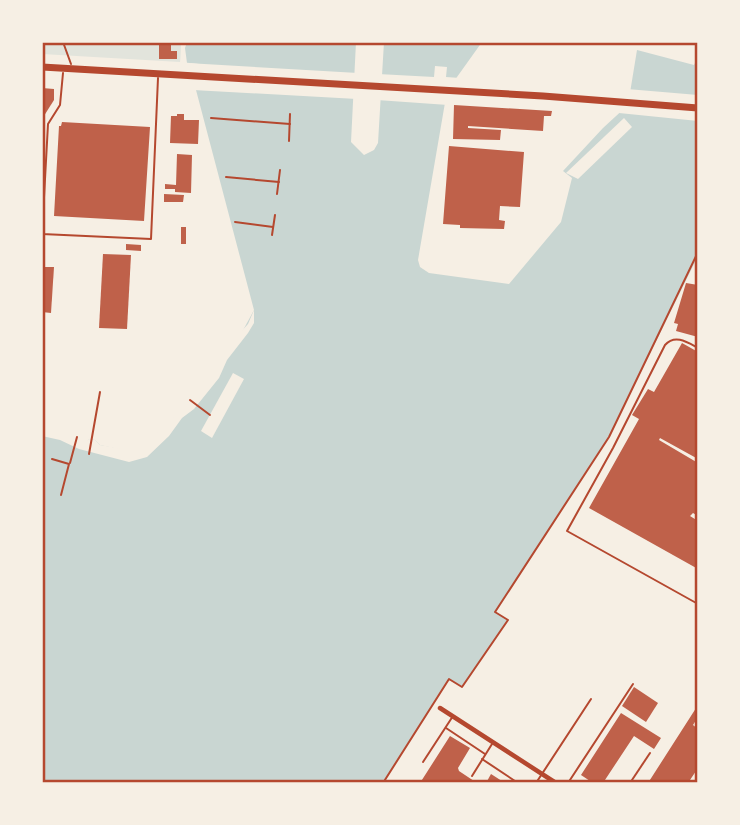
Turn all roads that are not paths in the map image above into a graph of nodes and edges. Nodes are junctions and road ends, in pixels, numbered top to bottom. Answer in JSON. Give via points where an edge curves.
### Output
{"nodes":[{"id":1,"x":63,"y":42,"type":"edge"},
{"id":2,"x":42,"y":67,"type":"edge"},
{"id":3,"x":63,"y":68,"type":"junction"},
{"id":4,"x":72,"y":69,"type":"junction"},
{"id":5,"x":161,"y":74,"type":"junction"},
{"id":6,"x":698,"y":108,"type":"edge"},
{"id":7,"x":698,"y":348,"type":"edge"},
{"id":8,"x":100,"y":392,"type":"dead end"},
{"id":9,"x":89,"y":454,"type":"dead end"},
{"id":10,"x":698,"y":604,"type":"edge"},
{"id":11,"x":633,"y":684,"type":"dead end"},
{"id":12,"x":591,"y":699,"type":"dead end"},
{"id":13,"x":440,"y":708,"type":"dead end"},
{"id":14,"x":453,"y":716,"type":"junction"},
{"id":15,"x":446,"y":728,"type":"junction"},
{"id":16,"x":493,"y":742,"type":"junction"},
{"id":17,"x":650,"y":753,"type":"dead end"},
{"id":18,"x":485,"y":754,"type":"junction"},
{"id":19,"x":482,"y":760,"type":"junction"},
{"id":20,"x":423,"y":762,"type":"dead end"},
{"id":21,"x":542,"y":774,"type":"junction"},
{"id":22,"x":471,"y":776,"type":"dead end"},
{"id":23,"x":518,"y":783,"type":"edge"},
{"id":24,"x":536,"y":783,"type":"edge"},
{"id":25,"x":556,"y":783,"type":"edge"},
{"id":26,"x":568,"y":783,"type":"edge"},
{"id":27,"x":630,"y":783,"type":"edge"}],
"edges":[{"from":1,"to":4,"type":"lane"},
{"from":2,"to":3,"type":"highway"},
{"from":3,"to":4,"type":"highway"},
{"from":3,"to":5,"type":"lane","via":[[60,105],[48,124],[42,234],[151,239]]},
{"from":4,"to":5,"type":"highway"},
{"from":5,"to":6,"type":"highway"},
{"from":7,"to":10,"type":"lane","via":[[677,339],[664,345],[567,531]]},
{"from":8,"to":9,"type":"lane"},
{"from":11,"to":26,"type":"lane"},
{"from":12,"to":21,"type":"lane"},
{"from":13,"to":14,"type":"street"},
{"from":14,"to":15,"type":"lane"},
{"from":14,"to":16,"type":"street"},
{"from":15,"to":18,"type":"lane"},
{"from":15,"to":20,"type":"lane"},
{"from":16,"to":18,"type":"lane"},
{"from":16,"to":21,"type":"street"},
{"from":17,"to":27,"type":"lane"},
{"from":18,"to":19,"type":"lane"},
{"from":19,"to":22,"type":"lane"},
{"from":19,"to":23,"type":"lane"},
{"from":21,"to":24,"type":"lane"},
{"from":21,"to":25,"type":"street"}]}
